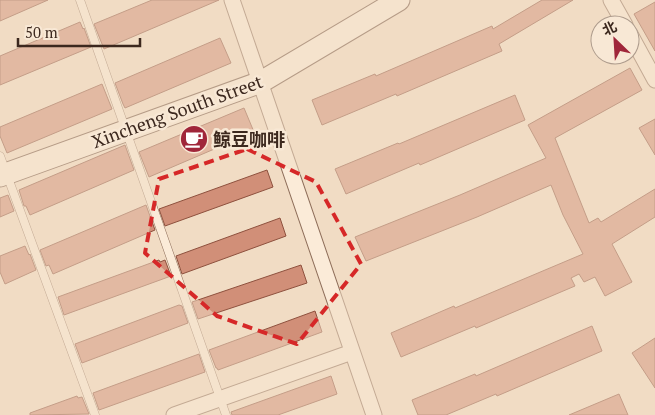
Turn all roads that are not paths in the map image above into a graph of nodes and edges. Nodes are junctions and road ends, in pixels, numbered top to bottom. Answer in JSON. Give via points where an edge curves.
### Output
{"nodes":[{"id":1,"x":80,"y":0,"type":"edge"},
{"id":2,"x":232,"y":0,"type":"edge"},
{"id":3,"x":399,"y":0,"type":"edge"},
{"id":4,"x":611,"y":0,"type":"edge"},
{"id":5,"x":619,"y":15,"type":"edge"},
{"id":6,"x":640,"y":52,"type":"edge"},
{"id":7,"x":655,"y":80,"type":"edge"},
{"id":8,"x":261,"y":82,"type":"junction"},
{"id":9,"x":126,"y":131,"type":"junction"},
{"id":10,"x":2,"y":169,"type":"edge"},
{"id":11,"x":352,"y":352,"type":"junction"},
{"id":12,"x":220,"y":399,"type":"junction"},
{"id":13,"x":95,"y":415,"type":"edge"},
{"id":14,"x":174,"y":415,"type":"edge"},
{"id":15,"x":226,"y":415,"type":"edge"},
{"id":16,"x":374,"y":415,"type":"edge"}],
"edges":[{"from":1,"to":9,"type":"lane"},
{"from":2,"to":8,"type":"street"},
{"from":3,"to":8,"type":"street","name":"Xincheng South Street"},
{"from":4,"to":5,"type":"street"},
{"from":6,"to":7,"type":"street"},
{"from":8,"to":9,"type":"street","name":"Xincheng South Street"},
{"from":8,"to":11,"type":"street"},
{"from":9,"to":10,"type":"street","name":"Xincheng South Street"},
{"from":9,"to":12,"type":"lane"},
{"from":10,"to":13,"type":"lane"},
{"from":11,"to":12,"type":"street"},
{"from":11,"to":16,"type":"street"},
{"from":12,"to":14,"type":"street"},
{"from":12,"to":15,"type":"lane"}]}
